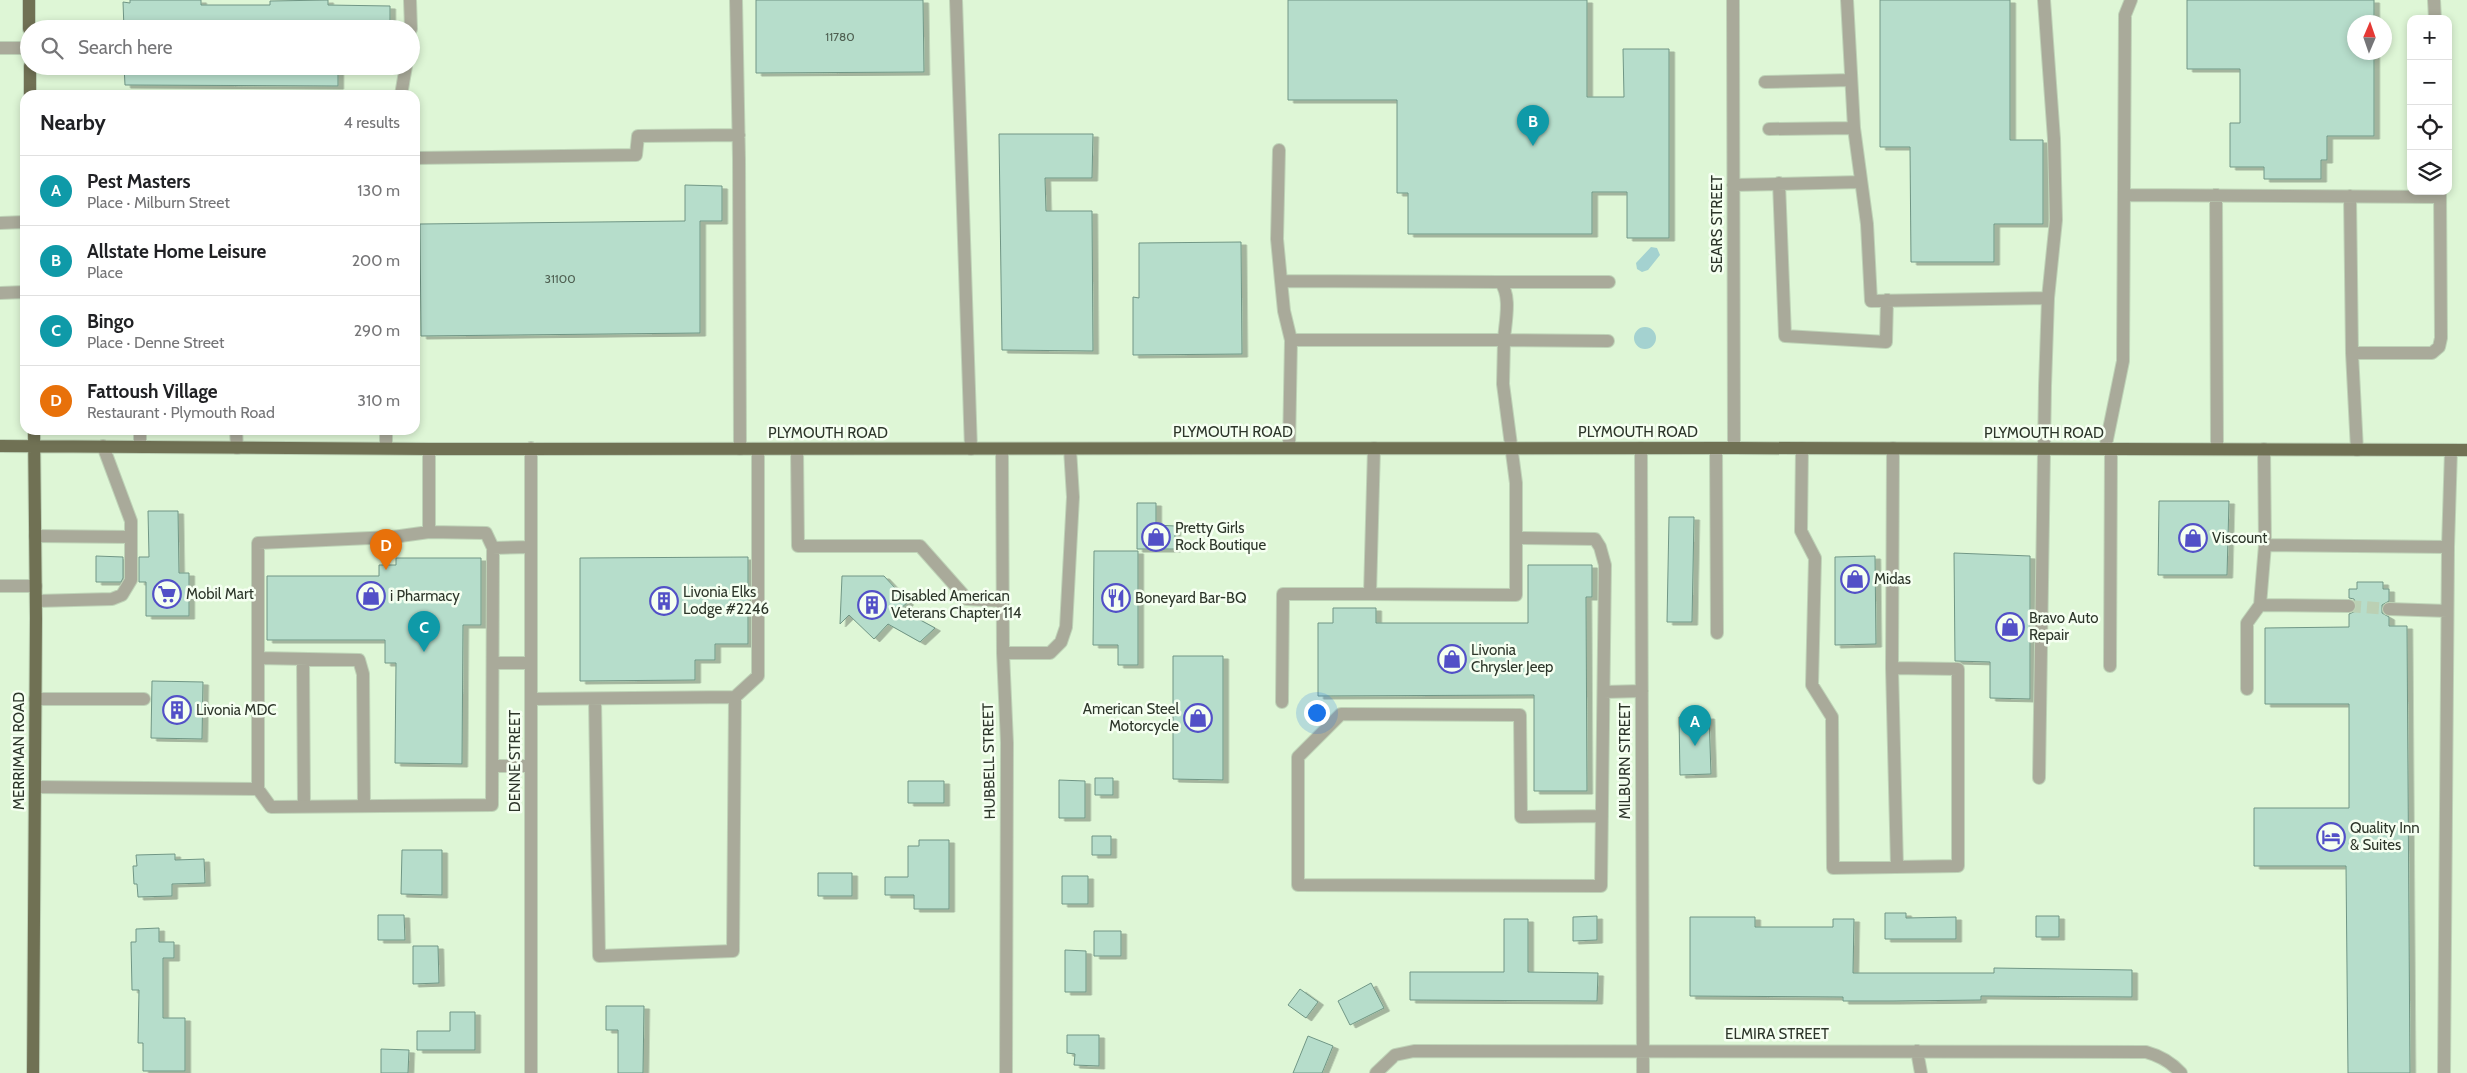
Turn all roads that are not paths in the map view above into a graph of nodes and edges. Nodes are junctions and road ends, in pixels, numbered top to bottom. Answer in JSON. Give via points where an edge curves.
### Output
{"nodes":[{"id":1,"x":29,"y":0,"type":"edge"},
{"id":2,"x":410,"y":0,"type":"edge"},
{"id":3,"x":736,"y":0,"type":"edge"},
{"id":4,"x":956,"y":0,"type":"edge"},
{"id":5,"x":1733,"y":0,"type":"edge"},
{"id":6,"x":1847,"y":0,"type":"edge"},
{"id":7,"x":2044,"y":0,"type":"edge"},
{"id":8,"x":2131,"y":0,"type":"edge"},
{"id":9,"x":2434,"y":0,"type":"edge"},
{"id":10,"x":2435,"y":15,"type":"edge"},
{"id":11,"x":29,"y":20,"type":"edge"},
{"id":12,"x":410,"y":20,"type":"edge"},
{"id":13,"x":0,"y":48,"type":"edge"},
{"id":14,"x":20,"y":48,"type":"edge"},
{"id":15,"x":30,"y":75,"type":"edge"},
{"id":16,"x":404,"y":75,"type":"edge"},
{"id":17,"x":1851,"y":80,"type":"junction"},
{"id":18,"x":1765,"y":82,"type":"dead end"},
{"id":19,"x":30,"y":90,"type":"edge"},
{"id":20,"x":402,"y":90,"type":"edge"},
{"id":21,"x":1854,"y":128,"type":"junction"},
{"id":22,"x":1769,"y":129,"type":"dead end"},
{"id":23,"x":738,"y":135,"type":"junction"},
{"id":24,"x":1279,"y":150,"type":"dead end"},
{"id":25,"x":420,"y":158,"type":"edge"},
{"id":26,"x":1861,"y":182,"type":"junction"},
{"id":27,"x":1779,"y":184,"type":"junction"},
{"id":28,"x":1733,"y":185,"type":"junction"},
{"id":29,"x":2124,"y":195,"type":"junction"},
{"id":30,"x":2216,"y":195,"type":"junction"},
{"id":31,"x":2407,"y":195,"type":"edge"},
{"id":32,"x":2440,"y":195,"type":"edge"},
{"id":33,"x":2350,"y":196,"type":"junction"},
{"id":34,"x":20,"y":222,"type":"edge"},
{"id":35,"x":0,"y":223,"type":"edge"},
{"id":36,"x":1281,"y":281,"type":"junction"},
{"id":37,"x":1500,"y":282,"type":"junction"},
{"id":38,"x":1608,"y":282,"type":"dead end"},
{"id":39,"x":20,"y":292,"type":"edge"},
{"id":40,"x":0,"y":293,"type":"edge"},
{"id":41,"x":2048,"y":298,"type":"junction"},
{"id":42,"x":1886,"y":300,"type":"junction"},
{"id":43,"x":1291,"y":340,"type":"junction"},
{"id":44,"x":1504,"y":340,"type":"junction"},
{"id":45,"x":1608,"y":341,"type":"dead end"},
{"id":46,"x":2352,"y":353,"type":"junction"},
{"id":47,"x":34,"y":435,"type":"edge"},
{"id":48,"x":140,"y":435,"type":"edge"},
{"id":49,"x":236,"y":435,"type":"edge"},
{"id":50,"x":386,"y":435,"type":"edge"},
{"id":51,"x":0,"y":446,"type":"edge"},
{"id":52,"x":35,"y":446,"type":"junction"},
{"id":53,"x":103,"y":446,"type":"junction"},
{"id":54,"x":140,"y":446,"type":"junction"},
{"id":55,"x":237,"y":448,"type":"junction"},
{"id":56,"x":386,"y":448,"type":"junction"},
{"id":57,"x":429,"y":448,"type":"junction"},
{"id":58,"x":531,"y":448,"type":"junction"},
{"id":59,"x":1289,"y":448,"type":"junction"},
{"id":60,"x":1374,"y":448,"type":"junction"},
{"id":61,"x":1510,"y":448,"type":"junction"},
{"id":62,"x":1641,"y":448,"type":"junction"},
{"id":63,"x":1716,"y":448,"type":"junction"},
{"id":64,"x":1734,"y":448,"type":"junction"},
{"id":65,"x":1802,"y":448,"type":"junction"},
{"id":66,"x":1893,"y":448,"type":"junction"},
{"id":67,"x":740,"y":449,"type":"junction"},
{"id":68,"x":758,"y":449,"type":"junction"},
{"id":69,"x":797,"y":449,"type":"junction"},
{"id":70,"x":971,"y":449,"type":"junction"},
{"id":71,"x":1002,"y":449,"type":"junction"},
{"id":72,"x":1070,"y":449,"type":"junction"},
{"id":73,"x":2045,"y":449,"type":"junction"},
{"id":74,"x":2108,"y":449,"type":"junction"},
{"id":75,"x":2264,"y":449,"type":"junction"},
{"id":76,"x":2217,"y":450,"type":"junction"},
{"id":77,"x":2357,"y":450,"type":"junction"},
{"id":78,"x":2451,"y":450,"type":"junction"},
{"id":79,"x":2467,"y":450,"type":"edge"},
{"id":80,"x":428,"y":532,"type":"junction"},
{"id":81,"x":35,"y":536,"type":"junction"},
{"id":82,"x":131,"y":537,"type":"junction"},
{"id":83,"x":1518,"y":538,"type":"junction"},
{"id":84,"x":2265,"y":545,"type":"junction"},
{"id":85,"x":530,"y":547,"type":"junction"},
{"id":86,"x":2448,"y":547,"type":"junction"},
{"id":87,"x":493,"y":548,"type":"junction"},
{"id":88,"x":0,"y":586,"type":"edge"},
{"id":89,"x":36,"y":586,"type":"junction"},
{"id":90,"x":1370,"y":594,"type":"junction"},
{"id":91,"x":36,"y":601,"type":"junction"},
{"id":92,"x":1003,"y":601,"type":"junction"},
{"id":93,"x":2260,"y":605,"type":"junction"},
{"id":94,"x":2349,"y":606,"type":"tunnel mouth"},
{"id":95,"x":2389,"y":609,"type":"tunnel mouth"},
{"id":96,"x":2447,"y":611,"type":"junction"},
{"id":97,"x":1717,"y":633,"type":"dead end"},
{"id":98,"x":1003,"y":653,"type":"junction"},
{"id":99,"x":258,"y":658,"type":"junction"},
{"id":100,"x":303,"y":659,"type":"junction"},
{"id":101,"x":493,"y":663,"type":"junction"},
{"id":102,"x":531,"y":663,"type":"junction"},
{"id":103,"x":2110,"y":666,"type":"dead end"},
{"id":104,"x":1892,"y":668,"type":"junction"},
{"id":105,"x":2246,"y":689,"type":"dead end"},
{"id":106,"x":1642,"y":691,"type":"junction"},
{"id":107,"x":1604,"y":692,"type":"junction"},
{"id":108,"x":735,"y":697,"type":"junction"},
{"id":109,"x":35,"y":699,"type":"junction"},
{"id":110,"x":144,"y":699,"type":"dead end"},
{"id":111,"x":532,"y":699,"type":"junction"},
{"id":112,"x":595,"y":699,"type":"junction"},
{"id":113,"x":1282,"y":702,"type":"dead end"},
{"id":114,"x":492,"y":766,"type":"junction"},
{"id":115,"x":531,"y":766,"type":"junction"},
{"id":116,"x":2039,"y":778,"type":"dead end"},
{"id":117,"x":35,"y":788,"type":"junction"},
{"id":118,"x":258,"y":788,"type":"junction"},
{"id":119,"x":304,"y":806,"type":"junction"},
{"id":120,"x":364,"y":806,"type":"junction"},
{"id":121,"x":1602,"y":816,"type":"junction"},
{"id":122,"x":1897,"y":867,"type":"junction"},
{"id":123,"x":1643,"y":1050,"type":"junction"},
{"id":124,"x":1918,"y":1050,"type":"junction"},
{"id":125,"x":2179,"y":1071,"type":"edge"},
{"id":126,"x":1377,"y":1072,"type":"edge"},
{"id":127,"x":33,"y":1073,"type":"edge"},
{"id":128,"x":531,"y":1073,"type":"edge"},
{"id":129,"x":1006,"y":1073,"type":"edge"},
{"id":130,"x":1643,"y":1073,"type":"edge"},
{"id":131,"x":1921,"y":1073,"type":"edge"},
{"id":132,"x":2444,"y":1073,"type":"edge"}],
"edges":[{"from":1,"to":11,"type":"main road"},
{"from":2,"to":12,"type":"street"},
{"from":3,"to":23,"type":"street"},
{"from":4,"to":70,"type":"street"},
{"from":5,"to":28,"type":"street","name":"SEARS STREET"},
{"from":6,"to":17,"type":"street"},
{"from":7,"to":41,"type":"street","via":[[2056,220]]},
{"from":8,"to":29,"type":"street","via":[[2125,16]]},
{"from":9,"to":10,"type":"street"},
{"from":13,"to":14,"type":"street"},
{"from":15,"to":19,"type":"main road"},
{"from":16,"to":20,"type":"street"},
{"from":17,"to":18,"type":"street"},
{"from":17,"to":21,"type":"street"},
{"from":21,"to":22,"type":"street"},
{"from":21,"to":26,"type":"street"},
{"from":23,"to":25,"type":"street","via":[[638,136],[636,155]]},
{"from":23,"to":67,"type":"street"},
{"from":24,"to":36,"type":"street","via":[[1277,239]]},
{"from":26,"to":27,"type":"street"},
{"from":26,"to":42,"type":"street","via":[[1871,300]]},
{"from":27,"to":28,"type":"street"},
{"from":27,"to":42,"type":"street","via":[[1785,336],[1886,342]]},
{"from":28,"to":64,"type":"street","name":"SEARS STREET"},
{"from":29,"to":30,"type":"street"},
{"from":29,"to":74,"type":"street","via":[[2123,361]]},
{"from":30,"to":33,"type":"street"},
{"from":30,"to":76,"type":"street"},
{"from":31,"to":33,"type":"street"},
{"from":32,"to":46,"type":"street","via":[[2439,347],[2432,353]]},
{"from":33,"to":46,"type":"street"},
{"from":34,"to":35,"type":"street"},
{"from":36,"to":37,"type":"street"},
{"from":36,"to":43,"type":"street"},
{"from":37,"to":38,"type":"street"},
{"from":37,"to":44,"type":"street","via":[[1505,287],[1506,298]]},
{"from":39,"to":40,"type":"street"},
{"from":41,"to":42,"type":"street"},
{"from":41,"to":73,"type":"street"},
{"from":43,"to":44,"type":"street"},
{"from":43,"to":59,"type":"street"},
{"from":44,"to":45,"type":"street"},
{"from":44,"to":61,"type":"street","via":[[1503,384]]},
{"from":46,"to":77,"type":"street"},
{"from":47,"to":52,"type":"main road","name":"MERRIMAN ROAD"},
{"from":48,"to":54,"type":"street"},
{"from":49,"to":55,"type":"street"},
{"from":50,"to":56,"type":"street"},
{"from":51,"to":52,"type":"main road","name":"PLYMOUTH ROAD"},
{"from":52,"to":53,"type":"main road","name":"PLYMOUTH ROAD"},
{"from":52,"to":81,"type":"main road","name":"MERRIMAN ROAD"},
{"from":53,"to":54,"type":"main road","name":"PLYMOUTH ROAD"},
{"from":53,"to":82,"type":"street","via":[[128,511]]},
{"from":54,"to":55,"type":"main road","name":"PLYMOUTH ROAD"},
{"from":55,"to":56,"type":"main road","name":"PLYMOUTH ROAD"},
{"from":56,"to":57,"type":"main road","name":"PLYMOUTH ROAD"},
{"from":57,"to":58,"type":"main road","name":"PLYMOUTH ROAD"},
{"from":57,"to":80,"type":"street"},
{"from":58,"to":67,"type":"main road","name":"PLYMOUTH ROAD"},
{"from":58,"to":85,"type":"street","name":"DENNE STREET"},
{"from":59,"to":60,"type":"main road","name":"PLYMOUTH ROAD"},
{"from":59,"to":72,"type":"main road","name":"PLYMOUTH ROAD"},
{"from":60,"to":61,"type":"main road","name":"PLYMOUTH ROAD"},
{"from":60,"to":90,"type":"street"},
{"from":61,"to":62,"type":"main road","name":"PLYMOUTH ROAD"},
{"from":61,"to":83,"type":"street","via":[[1516,484]]},
{"from":62,"to":63,"type":"main road","name":"PLYMOUTH ROAD"},
{"from":62,"to":106,"type":"street","name":"MILBURN STREET"},
{"from":63,"to":64,"type":"main road","name":"PLYMOUTH ROAD"},
{"from":63,"to":97,"type":"street"},
{"from":64,"to":65,"type":"main road","name":"PLYMOUTH ROAD"},
{"from":65,"to":66,"type":"main road","name":"PLYMOUTH ROAD"},
{"from":65,"to":122,"type":"street","via":[[1801,531],[1815,558],[1812,685],[1832,717],[1833,868]]},
{"from":66,"to":73,"type":"main road","name":"PLYMOUTH ROAD"},
{"from":66,"to":104,"type":"street"},
{"from":67,"to":68,"type":"main road","name":"PLYMOUTH ROAD"},
{"from":68,"to":69,"type":"main road","name":"PLYMOUTH ROAD"},
{"from":68,"to":108,"type":"street","via":[[758,676]]},
{"from":69,"to":70,"type":"main road","name":"PLYMOUTH ROAD"},
{"from":69,"to":92,"type":"street","via":[[798,546],[920,546],[967,599]]},
{"from":70,"to":71,"type":"main road","name":"PLYMOUTH ROAD"},
{"from":71,"to":72,"type":"main road","name":"PLYMOUTH ROAD"},
{"from":71,"to":92,"type":"street","name":"HUBBELL STREET"},
{"from":72,"to":98,"type":"street","via":[[1073,497],[1066,626],[1061,642],[1050,653]]},
{"from":73,"to":74,"type":"main road","name":"PLYMOUTH ROAD"},
{"from":73,"to":116,"type":"street"},
{"from":74,"to":76,"type":"main road","name":"PLYMOUTH ROAD"},
{"from":74,"to":103,"type":"street"},
{"from":75,"to":76,"type":"main road","name":"PLYMOUTH ROAD"},
{"from":75,"to":77,"type":"main road","name":"PLYMOUTH ROAD"},
{"from":75,"to":84,"type":"street"},
{"from":77,"to":78,"type":"main road","name":"PLYMOUTH ROAD"},
{"from":78,"to":79,"type":"main road","name":"PLYMOUTH ROAD"},
{"from":78,"to":86,"type":"street"},
{"from":80,"to":87,"type":"street","via":[[486,533]]},
{"from":80,"to":99,"type":"street","via":[[393,537],[258,542]]},
{"from":81,"to":82,"type":"street"},
{"from":81,"to":89,"type":"main road","name":"MERRIMAN ROAD"},
{"from":82,"to":91,"type":"street","via":[[131,580],[122,595],[112,599]]},
{"from":83,"to":90,"type":"street","via":[[1516,595]]},
{"from":83,"to":107,"type":"street","via":[[1595,538],[1605,565]]},
{"from":84,"to":86,"type":"street"},
{"from":84,"to":93,"type":"street"},
{"from":85,"to":87,"type":"street"},
{"from":85,"to":102,"type":"street","name":"DENNE STREET"},
{"from":86,"to":96,"type":"street"},
{"from":87,"to":101,"type":"street"},
{"from":88,"to":89,"type":"street"},
{"from":89,"to":91,"type":"main road","name":"MERRIMAN ROAD"},
{"from":90,"to":113,"type":"street","via":[[1283,594]]},
{"from":91,"to":109,"type":"main road","name":"MERRIMAN ROAD"},
{"from":92,"to":98,"type":"street","name":"HUBBELL STREET"},
{"from":93,"to":94,"type":"street"},
{"from":93,"to":105,"type":"street","via":[[2247,623]]},
{"from":95,"to":96,"type":"street"},
{"from":96,"to":132,"type":"street"},
{"from":98,"to":129,"type":"street","name":"HUBBELL STREET","via":[[1007,743]]},
{"from":99,"to":100,"type":"street"},
{"from":99,"to":118,"type":"street"},
{"from":100,"to":119,"type":"street"},
{"from":100,"to":120,"type":"street","via":[[359,660],[363,674]]},
{"from":101,"to":102,"type":"street"},
{"from":101,"to":114,"type":"street"},
{"from":102,"to":111,"type":"street","name":"DENNE STREET"},
{"from":104,"to":122,"type":"street"},
{"from":104,"to":122,"type":"street","via":[[1958,669],[1958,866]]},
{"from":106,"to":107,"type":"street"},
{"from":106,"to":123,"type":"street","name":"MILBURN STREET"},
{"from":107,"to":121,"type":"street"},
{"from":108,"to":112,"type":"street"},
{"from":108,"to":112,"type":"street","via":[[733,951],[599,956]]},
{"from":109,"to":110,"type":"street"},
{"from":109,"to":117,"type":"main road","name":"MERRIMAN ROAD"},
{"from":111,"to":112,"type":"street"},
{"from":111,"to":115,"type":"street","name":"DENNE STREET"},
{"from":114,"to":115,"type":"street"},
{"from":114,"to":120,"type":"street","via":[[492,805]]},
{"from":115,"to":128,"type":"street","name":"DENNE STREET"},
{"from":117,"to":118,"type":"street"},
{"from":117,"to":127,"type":"main road","name":"MERRIMAN ROAD"},
{"from":118,"to":119,"type":"street","via":[[271,806]]},
{"from":119,"to":120,"type":"street"},
{"from":121,"to":121,"type":"street","via":[[1601,886],[1298,885],[1298,757],[1341,714],[1520,715],[1522,817]]},
{"from":123,"to":124,"type":"street","name":"ELMIRA STREET"},
{"from":123,"to":126,"type":"street","name":"ELMIRA STREET","via":[[1414,1050],[1395,1055]]},
{"from":123,"to":130,"type":"street","name":"MILBURN STREET"},
{"from":124,"to":125,"type":"street","name":"ELMIRA STREET","via":[[2146,1052],[2160,1056]]},
{"from":124,"to":131,"type":"street"}]}
